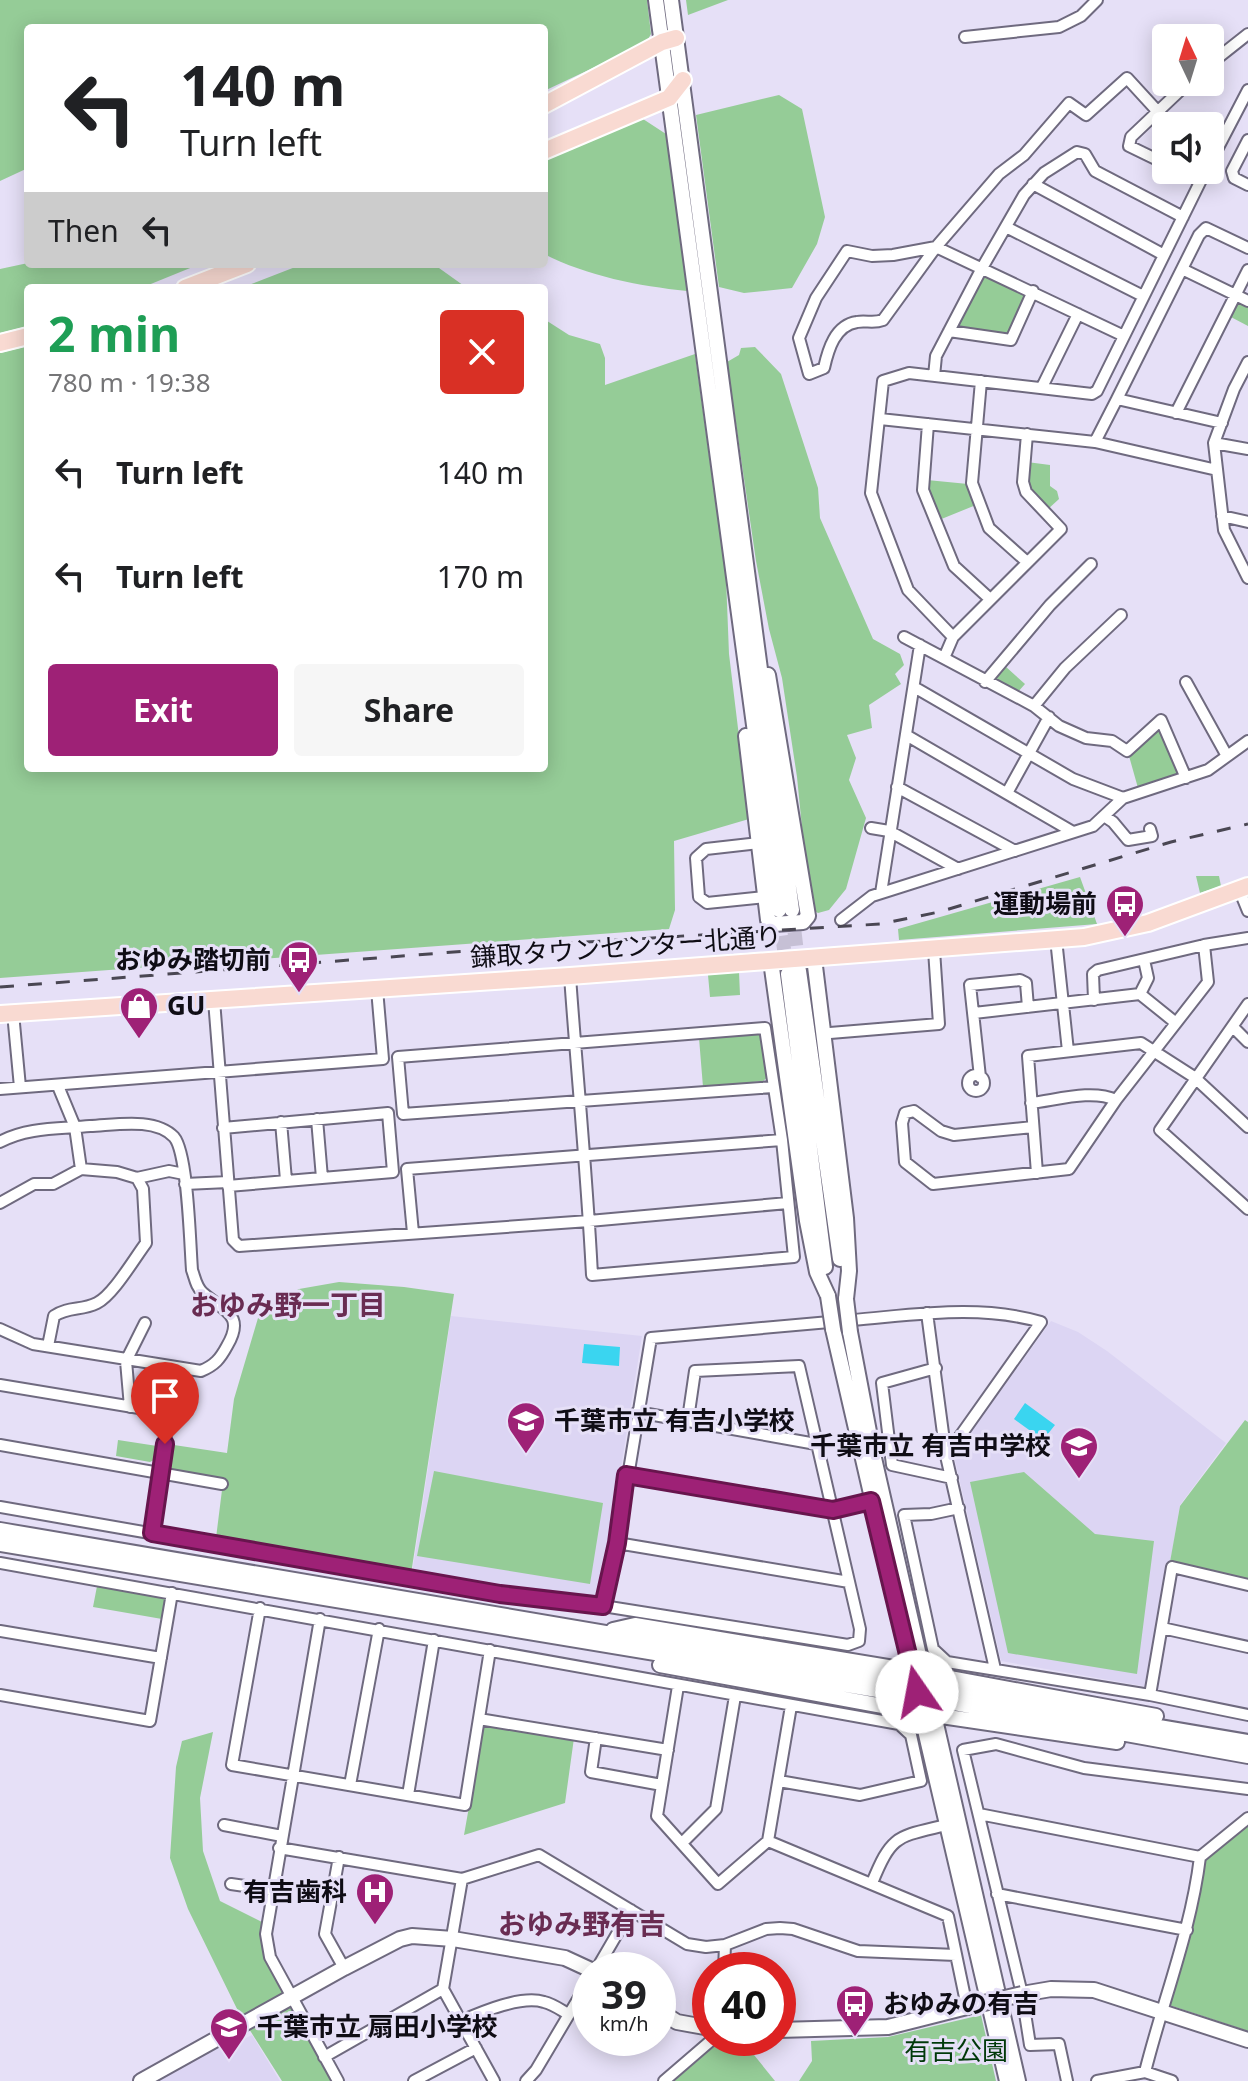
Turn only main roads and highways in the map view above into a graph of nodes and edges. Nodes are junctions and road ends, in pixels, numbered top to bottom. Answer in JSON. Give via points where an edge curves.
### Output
{"nodes":[{"id":1,"x":669,"y":40,"type":"road end"},
{"id":2,"x":683,"y":80,"type":"road end"},
{"id":3,"x":548,"y":103,"type":"edge"},
{"id":4,"x":548,"y":149,"type":"edge"},
{"id":5,"x":237,"y":268,"type":"edge"},
{"id":6,"x":243,"y":268,"type":"edge"},
{"id":7,"x":216,"y":276,"type":"junction"},
{"id":8,"x":195,"y":284,"type":"edge"},
{"id":9,"x":24,"y":337,"type":"edge"},
{"id":10,"x":0,"y":343,"type":"edge"},
{"id":11,"x":1244,"y":888,"type":"edge"},
{"id":12,"x":7,"y":1014,"type":"edge"}],
"edges":[{"from":1,"to":3,"type":"main road"},
{"from":2,"to":4,"type":"main road","via":[[669,98]]},
{"from":5,"to":7,"type":"main road"},
{"from":6,"to":7,"type":"main road"},
{"from":7,"to":8,"type":"main road"},
{"from":9,"to":10,"type":"main road"},
{"from":11,"to":12,"type":"main road","name":"鎌取タウンセンター北通り","via":[[1148,923],[1056,939]]}]}
